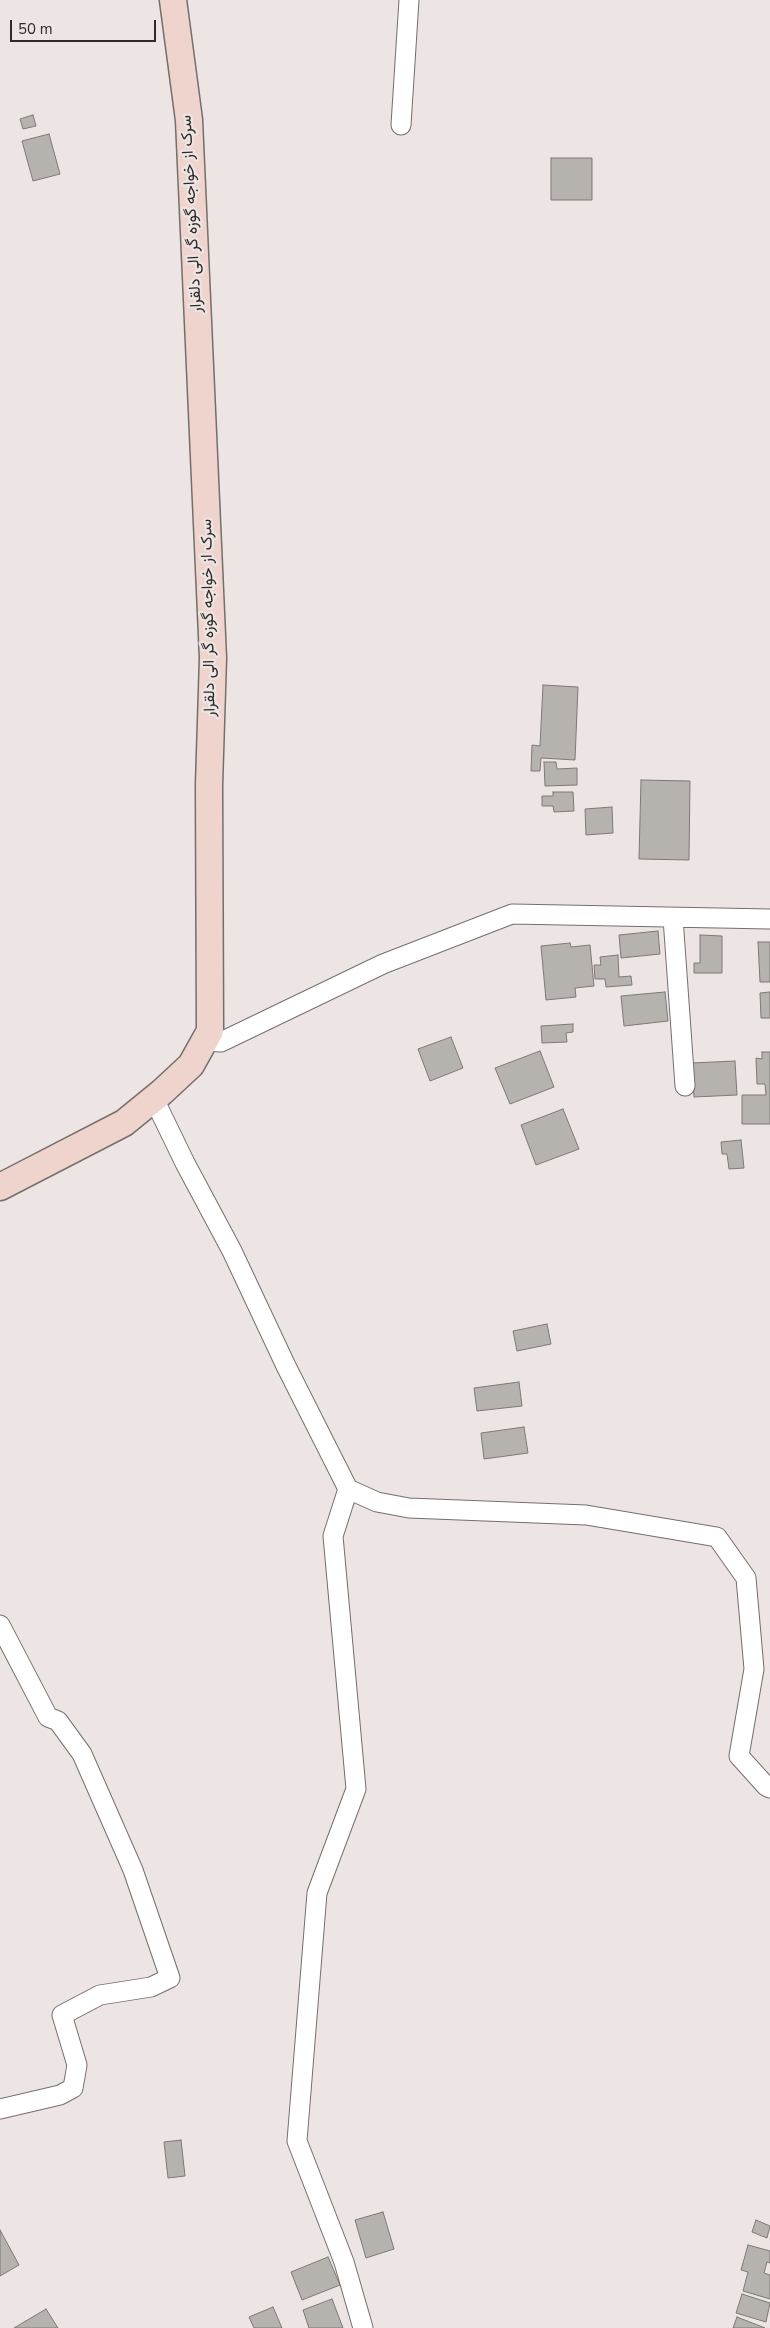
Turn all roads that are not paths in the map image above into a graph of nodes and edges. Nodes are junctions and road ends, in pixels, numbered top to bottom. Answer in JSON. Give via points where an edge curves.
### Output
{"nodes":[{"id":1,"x":409,"y":0,"type":"edge"},
{"id":2,"x":174,"y":1,"type":"edge"},
{"id":3,"x":401,"y":125,"type":"dead end"},
{"id":4,"x":672,"y":918,"type":"junction"},
{"id":5,"x":770,"y":919,"type":"edge"},
{"id":6,"x":204,"y":1040,"type":"junction"},
{"id":7,"x":685,"y":1086,"type":"dead end"},
{"id":8,"x":154,"y":1099,"type":"junction"},
{"id":9,"x":0,"y":1187,"type":"edge"},
{"id":10,"x":348,"y":1489,"type":"junction"},
{"id":11,"x":0,"y":1625,"type":"edge"},
{"id":12,"x":770,"y":1788,"type":"edge"},
{"id":13,"x":0,"y":2109,"type":"edge"},
{"id":14,"x":363,"y":2328,"type":"edge"}],
"edges":[{"from":1,"to":3,"type":"street"},
{"from":2,"to":6,"type":"street","name":"سرک از خواجه گوزه گر الی دلقرار","via":[[189,120],[213,658],[209,785],[210,1031]]},
{"from":4,"to":5,"type":"street"},
{"from":4,"to":6,"type":"street","via":[[512,914],[383,964],[221,1042]]},
{"from":4,"to":7,"type":"street"},
{"from":6,"to":8,"type":"street","name":"سرک از خواجه گوزه گر الی دلقرار","via":[[191,1065]]},
{"from":8,"to":9,"type":"street","name":"سرک از خواجه گوزه گر الی دلقرار","via":[[124,1123]]},
{"from":8,"to":10,"type":"street"},
{"from":10,"to":12,"type":"street","via":[[377,1502],[409,1508],[586,1515],[718,1537],[746,1578],[754,1669],[740,1756]]},
{"from":10,"to":14,"type":"street","via":[[333,1536],[356,1789],[317,1893],[297,2140],[344,2262]]},
{"from":11,"to":13,"type":"street","via":[[48,1717],[58,1721],[82,1754],[133,1870],[170,1978],[151,1987],[100,1995],[62,2015],[77,2065],[73,2088],[60,2095]]}]}
